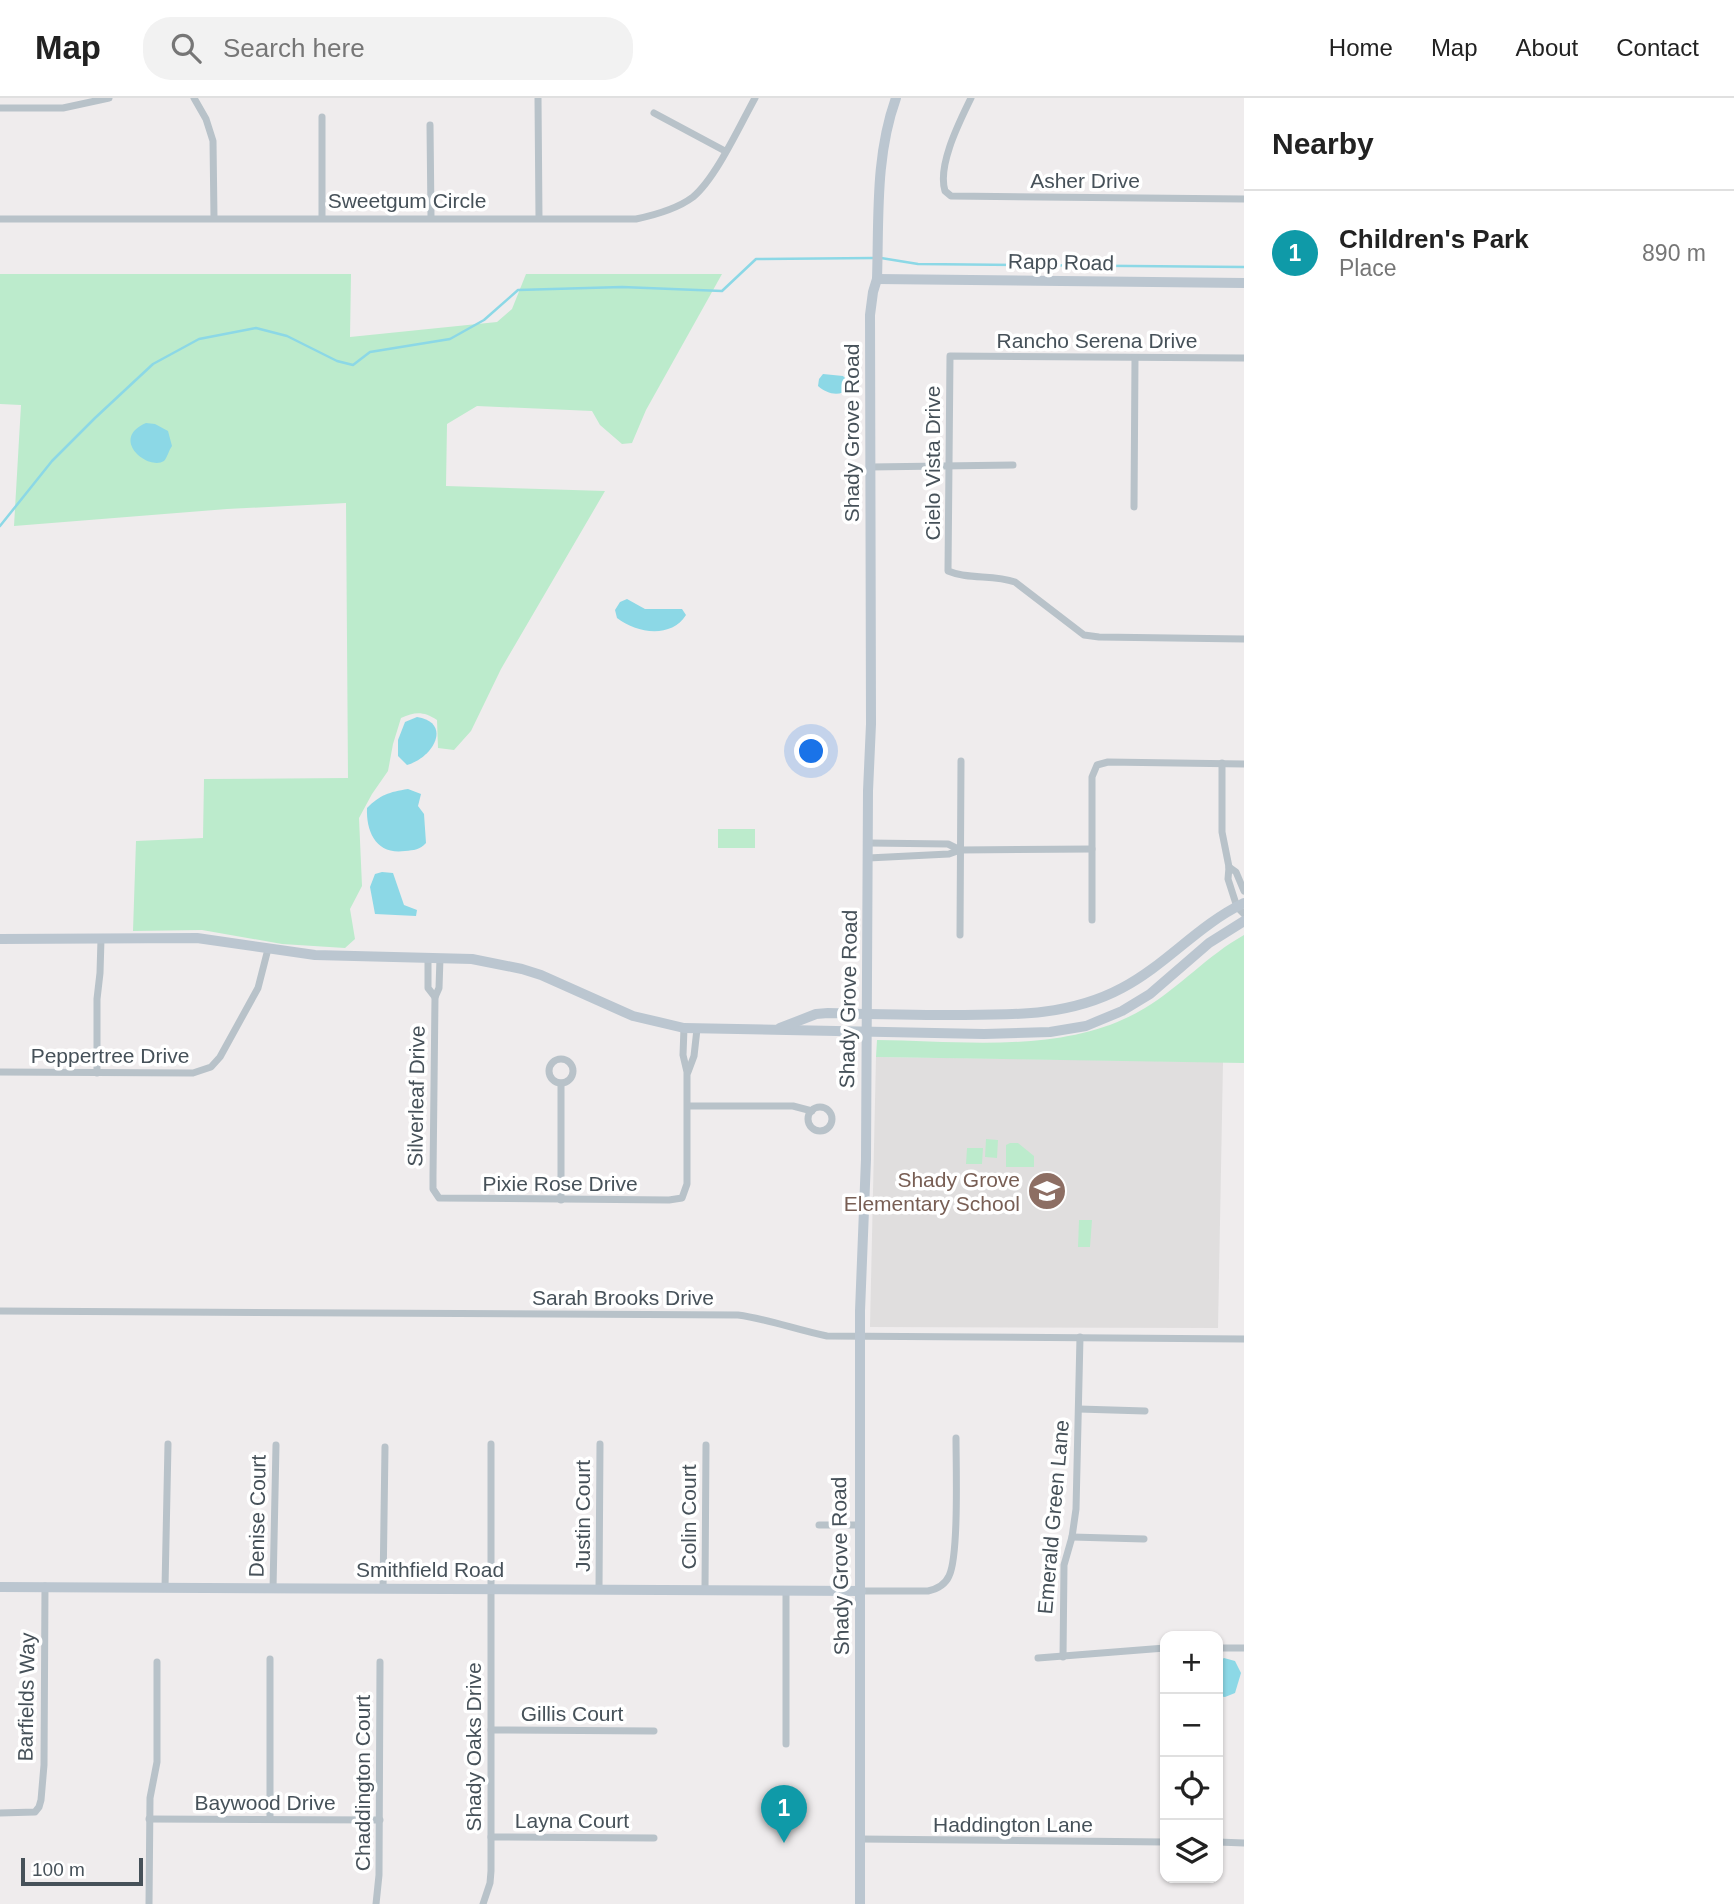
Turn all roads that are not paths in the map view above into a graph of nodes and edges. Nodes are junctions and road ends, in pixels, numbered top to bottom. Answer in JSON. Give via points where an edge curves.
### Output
{"nodes":[{"id":1,"x":109,"y":98,"type":"edge"},
{"id":2,"x":194,"y":98,"type":"edge"},
{"id":3,"x":538,"y":98,"type":"edge"},
{"id":4,"x":755,"y":98,"type":"edge"},
{"id":5,"x":897,"y":98,"type":"edge"},
{"id":6,"x":971,"y":98,"type":"edge"},
{"id":7,"x":0,"y":108,"type":"edge"},
{"id":8,"x":654,"y":113,"type":"dead end"},
{"id":9,"x":322,"y":117,"type":"dead end"},
{"id":10,"x":430,"y":125,"type":"dead end"},
{"id":11,"x":725,"y":151,"type":"junction"},
{"id":12,"x":1244,"y":198,"type":"edge"},
{"id":13,"x":431,"y":217,"type":"junction"},
{"id":14,"x":214,"y":218,"type":"junction"},
{"id":15,"x":322,"y":218,"type":"junction"},
{"id":16,"x":539,"y":218,"type":"junction"},
{"id":17,"x":0,"y":219,"type":"edge"},
{"id":18,"x":877,"y":279,"type":"junction"},
{"id":19,"x":1244,"y":283,"type":"edge"},
{"id":20,"x":950,"y":356,"type":"joint"},
{"id":21,"x":1135,"y":358,"type":"junction"},
{"id":22,"x":1244,"y":358,"type":"edge"},
{"id":23,"x":950,"y":466,"type":"junction"},
{"id":24,"x":1013,"y":466,"type":"dead end"},
{"id":25,"x":871,"y":467,"type":"junction"},
{"id":26,"x":1134,"y":507,"type":"dead end"},
{"id":27,"x":1244,"y":639,"type":"edge"},
{"id":28,"x":961,"y":761,"type":"dead end"},
{"id":29,"x":1222,"y":764,"type":"junction"},
{"id":30,"x":1244,"y":764,"type":"edge"},
{"id":31,"x":869,"y":843,"type":"junction"},
{"id":32,"x":1092,"y":849,"type":"junction"},
{"id":33,"x":960,"y":850,"type":"junction"},
{"id":34,"x":869,"y":858,"type":"junction"},
{"id":35,"x":1229,"y":867,"type":"junction"},
{"id":36,"x":1244,"y":891,"type":"edge"},
{"id":37,"x":1242,"y":908,"type":"edge"},
{"id":38,"x":1092,"y":920,"type":"dead end"},
{"id":39,"x":1244,"y":921,"type":"edge"},
{"id":40,"x":960,"y":935,"type":"dead end"},
{"id":41,"x":0,"y":939,"type":"edge"},
{"id":42,"x":101,"y":939,"type":"junction"},
{"id":43,"x":268,"y":948,"type":"junction"},
{"id":44,"x":428,"y":958,"type":"junction"},
{"id":45,"x":440,"y":958,"type":"junction"},
{"id":46,"x":435,"y":997,"type":"junction"},
{"id":47,"x":867,"y":1014,"type":"junction"},
{"id":48,"x":684,"y":1028,"type":"junction"},
{"id":49,"x":697,"y":1029,"type":"junction"},
{"id":50,"x":866,"y":1030,"type":"junction"},
{"id":51,"x":771,"y":1031,"type":"junction"},
{"id":52,"x":0,"y":1072,"type":"edge"},
{"id":53,"x":97,"y":1073,"type":"junction"},
{"id":54,"x":687,"y":1073,"type":"junction"},
{"id":55,"x":561,"y":1083,"type":"dead end"},
{"id":56,"x":688,"y":1106,"type":"junction"},
{"id":57,"x":812,"y":1111,"type":"dead end"},
{"id":58,"x":435,"y":1194,"type":"joint"},
{"id":59,"x":561,"y":1200,"type":"junction"},
{"id":60,"x":0,"y":1311,"type":"edge"},
{"id":61,"x":860,"y":1337,"type":"junction"},
{"id":62,"x":1080,"y":1337,"type":"junction"},
{"id":63,"x":1244,"y":1339,"type":"edge"},
{"id":64,"x":1079,"y":1409,"type":"junction"},
{"id":65,"x":1145,"y":1411,"type":"dead end"},
{"id":66,"x":956,"y":1438,"type":"dead end"},
{"id":67,"x":168,"y":1444,"type":"dead end"},
{"id":68,"x":491,"y":1444,"type":"dead end"},
{"id":69,"x":600,"y":1444,"type":"dead end"},
{"id":70,"x":276,"y":1445,"type":"dead end"},
{"id":71,"x":706,"y":1445,"type":"dead end"},
{"id":72,"x":384,"y":1447,"type":"dead end"},
{"id":73,"x":819,"y":1525,"type":"dead end"},
{"id":74,"x":858,"y":1525,"type":"junction"},
{"id":75,"x":1072,"y":1536,"type":"junction"},
{"id":76,"x":1144,"y":1539,"type":"dead end"},
{"id":77,"x":0,"y":1587,"type":"edge"},
{"id":78,"x":45,"y":1587,"type":"junction"},
{"id":79,"x":165,"y":1588,"type":"junction"},
{"id":80,"x":273,"y":1588,"type":"junction"},
{"id":81,"x":599,"y":1588,"type":"junction"},
{"id":82,"x":383,"y":1589,"type":"junction"},
{"id":83,"x":490,"y":1589,"type":"junction"},
{"id":84,"x":705,"y":1590,"type":"junction"},
{"id":85,"x":786,"y":1590,"type":"junction"},
{"id":86,"x":861,"y":1591,"type":"junction"},
{"id":87,"x":1160,"y":1648,"type":"edge"},
{"id":88,"x":1223,"y":1648,"type":"edge"},
{"id":89,"x":1244,"y":1648,"type":"edge"},
{"id":90,"x":1063,"y":1657,"type":"junction"},
{"id":91,"x":1038,"y":1658,"type":"dead end"},
{"id":92,"x":270,"y":1659,"type":"dead end"},
{"id":93,"x":157,"y":1662,"type":"dead end"},
{"id":94,"x":380,"y":1662,"type":"dead end"},
{"id":95,"x":491,"y":1730,"type":"junction"},
{"id":96,"x":654,"y":1731,"type":"dead end"},
{"id":97,"x":786,"y":1744,"type":"dead end"},
{"id":98,"x":0,"y":1813,"type":"edge"},
{"id":99,"x":149,"y":1819,"type":"junction"},
{"id":100,"x":270,"y":1819,"type":"junction"},
{"id":101,"x":380,"y":1820,"type":"junction"},
{"id":102,"x":491,"y":1838,"type":"junction"},
{"id":103,"x":654,"y":1838,"type":"dead end"},
{"id":104,"x":860,"y":1839,"type":"junction"},
{"id":105,"x":1160,"y":1842,"type":"edge"},
{"id":106,"x":1223,"y":1842,"type":"edge"},
{"id":107,"x":1244,"y":1843,"type":"edge"},
{"id":108,"x":149,"y":1904,"type":"edge"},
{"id":109,"x":376,"y":1904,"type":"edge"},
{"id":110,"x":483,"y":1904,"type":"edge"},
{"id":111,"x":860,"y":1904,"type":"edge"}],
"edges":[{"from":1,"to":7,"type":"street","via":[[63,108]]},
{"from":2,"to":14,"type":"street","via":[[213,141]]},
{"from":3,"to":16,"type":"street"},
{"from":4,"to":11,"type":"street","name":"Sweetgum Circle"},
{"from":5,"to":18,"type":"main road","name":"Shady Grove Road","via":[[880,169]]},
{"from":6,"to":12,"type":"street","name":"Asher Drive","via":[[944,173],[945,191],[951,196]]},
{"from":8,"to":11,"type":"street"},
{"from":9,"to":15,"type":"street"},
{"from":10,"to":13,"type":"street"},
{"from":11,"to":16,"type":"street","name":"Sweetgum Circle","via":[[693,197],[657,215]]},
{"from":13,"to":15,"type":"street","name":"Sweetgum Circle"},
{"from":13,"to":16,"type":"street","name":"Sweetgum Circle"},
{"from":14,"to":15,"type":"street","name":"Sweetgum Circle"},
{"from":14,"to":17,"type":"street","name":"Sweetgum Circle"},
{"from":18,"to":19,"type":"main road","name":"Rapp Road"},
{"from":18,"to":25,"type":"main road","name":"Shady Grove Road","via":[[870,315]]},
{"from":20,"to":21,"type":"street","name":"Rancho Serena Drive"},
{"from":20,"to":23,"type":"street","name":"Cielo Vista Drive"},
{"from":21,"to":22,"type":"street","name":"Rancho Serena Drive"},
{"from":21,"to":26,"type":"street"},
{"from":23,"to":24,"type":"street"},
{"from":23,"to":25,"type":"street"},
{"from":23,"to":27,"type":"street","name":"Cielo Vista Drive","via":[[948,571],[1015,582],[1084,635]]},
{"from":25,"to":31,"type":"main road","name":"Shady Grove Road"},
{"from":28,"to":33,"type":"street"},
{"from":29,"to":30,"type":"street"},
{"from":29,"to":32,"type":"street","via":[[1097,765],[1092,777]]},
{"from":29,"to":35,"type":"street","via":[[1222,832]]},
{"from":31,"to":33,"type":"street","via":[[948,844]]},
{"from":31,"to":34,"type":"main road","name":"Shady Grove Road"},
{"from":32,"to":33,"type":"street"},
{"from":32,"to":38,"type":"street"},
{"from":33,"to":34,"type":"street"},
{"from":33,"to":40,"type":"street"},
{"from":34,"to":47,"type":"main road","name":"Shady Grove Road"},
{"from":35,"to":36,"type":"street"},
{"from":35,"to":37,"type":"street","via":[[1228,879]]},
{"from":37,"to":47,"type":"main road","via":[[1209,922],[1139,978],[1091,1002],[1011,1015]]},
{"from":39,"to":50,"type":"main road","via":[[1209,943],[1150,994],[1122,1012],[1086,1026],[984,1034]]},
{"from":41,"to":42,"type":"main road"},
{"from":42,"to":43,"type":"main road","via":[[197,939]]},
{"from":42,"to":53,"type":"street"},
{"from":43,"to":44,"type":"main road","via":[[314,955]]},
{"from":43,"to":53,"type":"street","name":"Peppertree Drive","via":[[258,989],[211,1067],[193,1073]]},
{"from":44,"to":45,"type":"main road"},
{"from":44,"to":46,"type":"street","name":"Silverleaf Drive","via":[[428,988]]},
{"from":45,"to":46,"type":"street","name":"Silverleaf Drive"},
{"from":45,"to":48,"type":"main road","via":[[522,969],[632,1016]]},
{"from":46,"to":58,"type":"street","name":"Silverleaf Drive"},
{"from":47,"to":50,"type":"main road","name":"Shady Grove Road"},
{"from":47,"to":51,"type":"main road","via":[[816,1014]]},
{"from":48,"to":49,"type":"main road"},
{"from":48,"to":54,"type":"street"},
{"from":49,"to":51,"type":"main road"},
{"from":49,"to":54,"type":"street"},
{"from":50,"to":51,"type":"main road"},
{"from":50,"to":61,"type":"main road","name":"Shady Grove Road"},
{"from":52,"to":53,"type":"street","name":"Peppertree Drive"},
{"from":54,"to":56,"type":"street"},
{"from":55,"to":59,"type":"street"},
{"from":56,"to":57,"type":"street","via":[[793,1106]]},
{"from":56,"to":59,"type":"street","name":"Pixie Rose Drive","via":[[684,1195],[676,1200]]},
{"from":58,"to":59,"type":"street","name":"Pixie Rose Drive","via":[[446,1199]]},
{"from":60,"to":61,"type":"street","name":"Sarah Brooks Drive","via":[[738,1315],[804,1332]]},
{"from":61,"to":62,"type":"street","name":"Sarah Brooks Drive"},
{"from":61,"to":74,"type":"main road","name":"Shady Grove Road"},
{"from":62,"to":63,"type":"street","name":"Sarah Brooks Drive"},
{"from":62,"to":64,"type":"street","name":"Emerald Green Lane"},
{"from":64,"to":65,"type":"street"},
{"from":64,"to":75,"type":"street","name":"Emerald Green Lane"},
{"from":66,"to":86,"type":"street","via":[[949,1577],[928,1591]]},
{"from":67,"to":79,"type":"street"},
{"from":68,"to":83,"type":"street","name":"Shady Oaks Drive"},
{"from":69,"to":81,"type":"street","name":"Justin Court"},
{"from":70,"to":80,"type":"street","name":"Denise Court"},
{"from":71,"to":84,"type":"street","name":"Colin Court"},
{"from":72,"to":82,"type":"street"},
{"from":73,"to":74,"type":"street"},
{"from":74,"to":86,"type":"main road","name":"Shady Grove Road"},
{"from":75,"to":76,"type":"street"},
{"from":75,"to":90,"type":"street","name":"Emerald Green Lane","via":[[1063,1579]]},
{"from":77,"to":78,"type":"main road","name":"Smithfield Road"},
{"from":78,"to":79,"type":"main road","name":"Smithfield Road"},
{"from":78,"to":98,"type":"street","name":"Barfields Way","via":[[44,1765],[39,1807],[35,1812]]},
{"from":79,"to":80,"type":"main road","name":"Smithfield Road"},
{"from":80,"to":82,"type":"main road","name":"Smithfield Road"},
{"from":81,"to":83,"type":"main road","name":"Smithfield Road"},
{"from":81,"to":84,"type":"main road","name":"Smithfield Road"},
{"from":82,"to":83,"type":"main road","name":"Smithfield Road"},
{"from":83,"to":95,"type":"street","name":"Shady Oaks Drive"},
{"from":84,"to":85,"type":"main road","name":"Smithfield Road"},
{"from":85,"to":86,"type":"main road","name":"Smithfield Road"},
{"from":85,"to":97,"type":"street"},
{"from":86,"to":104,"type":"main road","name":"Shady Grove Road"},
{"from":87,"to":90,"type":"street"},
{"from":88,"to":89,"type":"street"},
{"from":90,"to":91,"type":"street"},
{"from":92,"to":100,"type":"street"},
{"from":93,"to":99,"type":"street","via":[[157,1762]]},
{"from":94,"to":101,"type":"street","name":"Chaddington Court"},
{"from":95,"to":96,"type":"street","name":"Gillis Court"},
{"from":95,"to":102,"type":"street","name":"Shady Oaks Drive"},
{"from":99,"to":100,"type":"street","name":"Baywood Drive"},
{"from":99,"to":108,"type":"street"},
{"from":100,"to":101,"type":"street","name":"Baywood Drive"},
{"from":101,"to":109,"type":"street","name":"Chaddington Court"},
{"from":102,"to":103,"type":"street","name":"Layna Court"},
{"from":102,"to":110,"type":"street","name":"Shady Oaks Drive","via":[[490,1884]]},
{"from":104,"to":105,"type":"street","name":"Haddington Lane"},
{"from":104,"to":111,"type":"main road","name":"Shady Grove Road"},
{"from":106,"to":107,"type":"street"}]}
